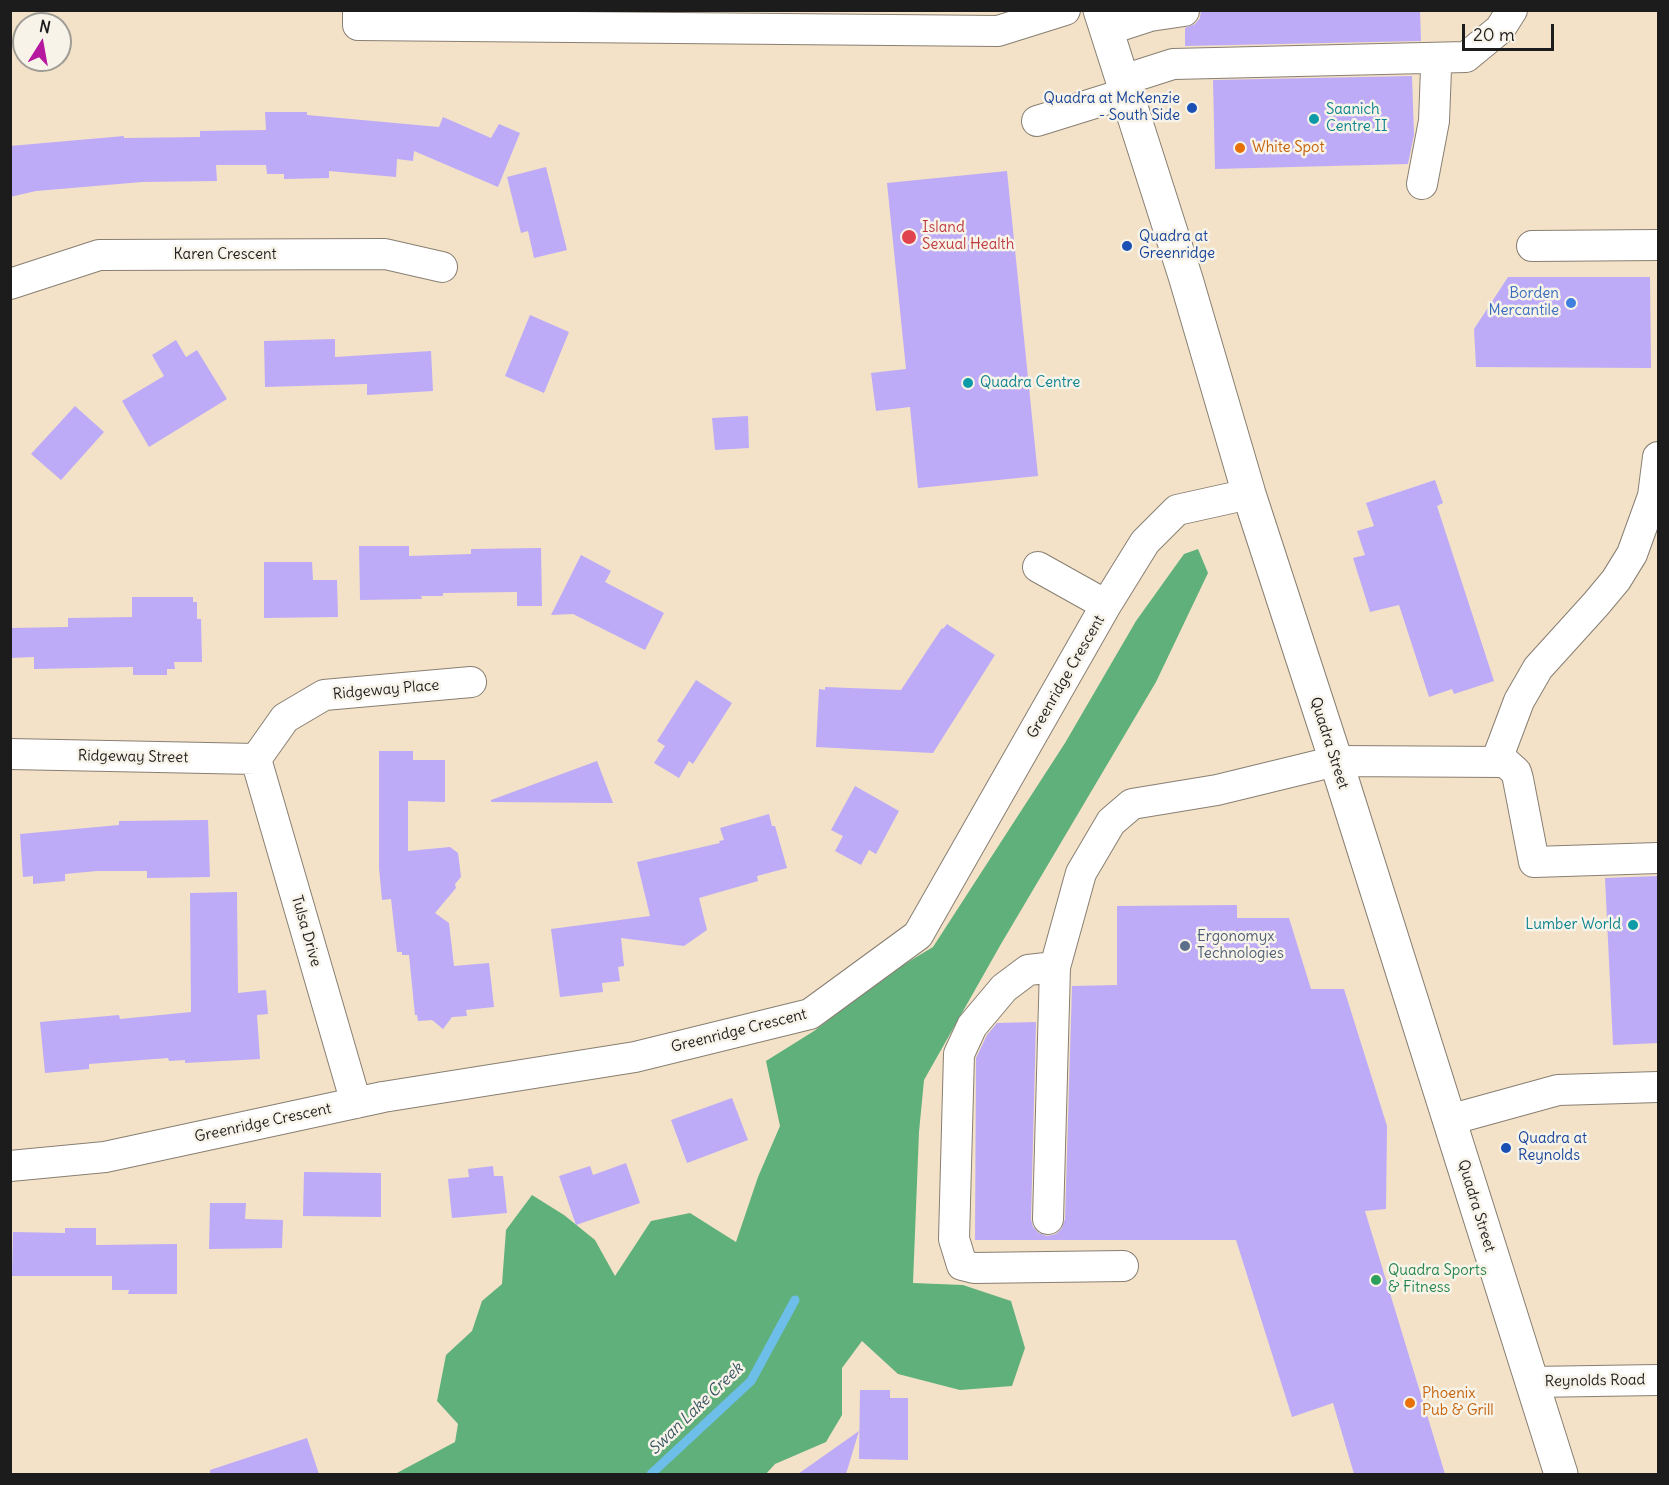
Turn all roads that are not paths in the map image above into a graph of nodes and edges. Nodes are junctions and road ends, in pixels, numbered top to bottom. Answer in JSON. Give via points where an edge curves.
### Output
{"nodes":[{"id":1,"x":358,"y":10,"type":"edge"},
{"id":2,"x":1065,"y":10,"type":"edge"},
{"id":3,"x":1512,"y":10,"type":"edge"},
{"id":4,"x":1184,"y":11,"type":"edge"},
{"id":5,"x":560,"y":19,"type":"edge"},
{"id":6,"x":657,"y":20,"type":"edge"},
{"id":7,"x":1103,"y":20,"type":"edge"},
{"id":8,"x":1436,"y":69,"type":"dead end"},
{"id":9,"x":1125,"y":86,"type":"junction"},
{"id":10,"x":1037,"y":121,"type":"dead end"},
{"id":11,"x":1422,"y":184,"type":"dead end"},
{"id":12,"x":1659,"y":245,"type":"edge"},
{"id":13,"x":1532,"y":246,"type":"dead end"},
{"id":14,"x":442,"y":267,"type":"dead end"},
{"id":15,"x":10,"y":284,"type":"edge"},
{"id":16,"x":1659,"y":457,"type":"edge"},
{"id":17,"x":1248,"y":494,"type":"junction"},
{"id":18,"x":1038,"y":567,"type":"dead end"},
{"id":19,"x":1107,"y":605,"type":"junction"},
{"id":20,"x":471,"y":682,"type":"dead end"},
{"id":21,"x":10,"y":754,"type":"edge"},
{"id":22,"x":256,"y":759,"type":"junction"},
{"id":23,"x":1336,"y":761,"type":"junction"},
{"id":24,"x":1497,"y":762,"type":"junction"},
{"id":25,"x":1659,"y":858,"type":"edge"},
{"id":26,"x":1055,"y":967,"type":"junction"},
{"id":27,"x":1659,"y":1087,"type":"edge"},
{"id":28,"x":356,"y":1103,"type":"junction"},
{"id":29,"x":1449,"y":1120,"type":"junction"},
{"id":30,"x":10,"y":1166,"type":"edge"},
{"id":31,"x":1048,"y":1219,"type":"dead end"},
{"id":32,"x":1123,"y":1266,"type":"dead end"},
{"id":33,"x":1659,"y":1380,"type":"edge"},
{"id":34,"x":1532,"y":1382,"type":"junction"},
{"id":35,"x":1561,"y":1474,"type":"edge"}],
"edges":[{"from":1,"to":5,"type":"street","via":[[358,25]]},
{"from":2,"to":6,"type":"street","via":[[998,31]]},
{"from":3,"to":9,"type":"street","via":[[1500,29],[1466,57],[1173,64]]},
{"from":4,"to":7,"type":"street"},
{"from":5,"to":6,"type":"street"},
{"from":7,"to":9,"type":"main road","name":"Quadra Street"},
{"from":8,"to":11,"type":"street","via":[[1434,120]]},
{"from":9,"to":10,"type":"street"},
{"from":9,"to":17,"type":"main road","name":"Quadra Street"},
{"from":12,"to":13,"type":"street"},
{"from":14,"to":15,"type":"street","name":"Karen Crescent","via":[[385,254],[99,255]]},
{"from":16,"to":24,"type":"street","via":[[1653,496],[1632,554],[1603,596],[1538,668],[1519,701]]},
{"from":17,"to":19,"type":"street","name":"Greenridge Crescent","via":[[1177,510],[1145,542]]},
{"from":17,"to":23,"type":"main road","name":"Quadra Street"},
{"from":18,"to":19,"type":"street"},
{"from":19,"to":28,"type":"street","name":"Greenridge Crescent","via":[[918,935],[810,1014],[635,1057]]},
{"from":20,"to":22,"type":"street","name":"Ridgeway Place","via":[[324,695],[285,718]]},
{"from":21,"to":22,"type":"street","name":"Ridgeway Street"},
{"from":22,"to":28,"type":"street","name":"Tulsa Drive"},
{"from":23,"to":24,"type":"street"},
{"from":23,"to":26,"type":"street","via":[[1217,790],[1132,804],[1111,822],[1081,873]]},
{"from":23,"to":29,"type":"main road","name":"Quadra Street"},
{"from":24,"to":25,"type":"street","via":[[1505,762],[1516,772],[1534,862]]},
{"from":26,"to":31,"type":"street"},
{"from":26,"to":32,"type":"street","via":[[1028,969],[1004,988],[972,1026],[959,1054],[954,1239],[962,1265],[974,1268]]},
{"from":27,"to":29,"type":"street","via":[[1558,1090]]},
{"from":28,"to":30,"type":"street","name":"Greenridge Crescent","via":[[105,1157]]},
{"from":29,"to":34,"type":"main road","name":"Quadra Street"},
{"from":33,"to":34,"type":"street","name":"Reynolds Road"},
{"from":34,"to":35,"type":"main road","name":"Quadra Street"}]}
